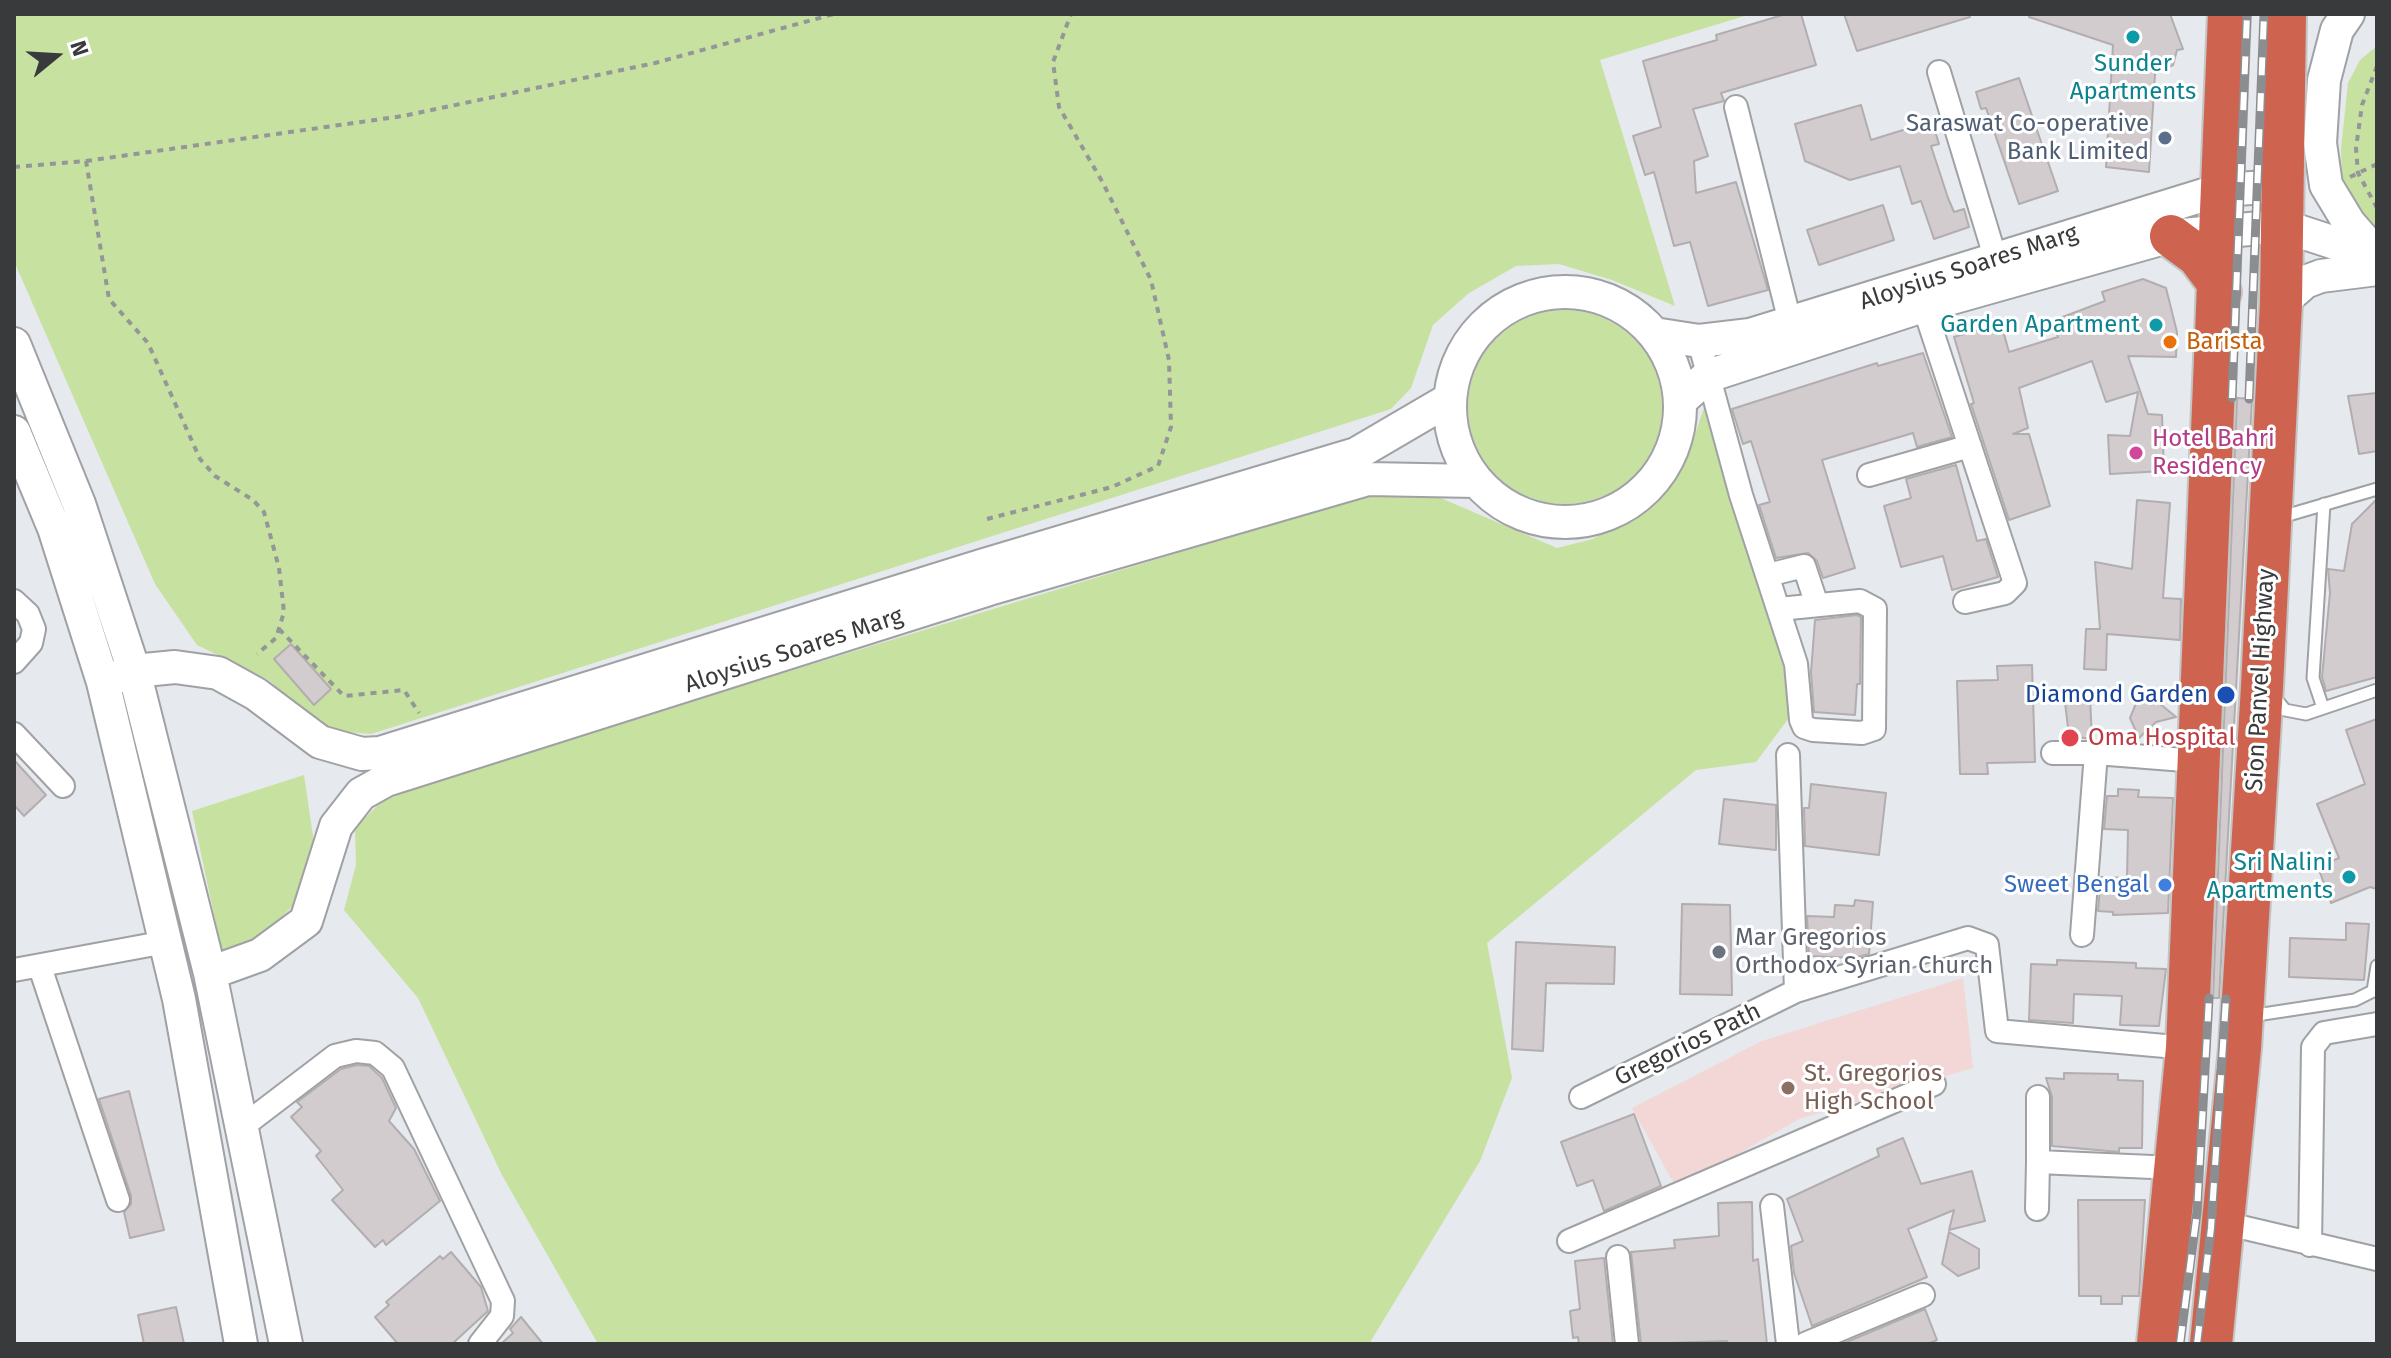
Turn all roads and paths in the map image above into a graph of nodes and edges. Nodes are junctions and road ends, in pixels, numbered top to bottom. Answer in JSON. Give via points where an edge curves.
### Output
{"nodes":[{"id":1,"x":834,"y":14,"type":"edge"},
{"id":2,"x":1071,"y":14,"type":"edge"},
{"id":3,"x":2229,"y":14,"type":"edge"},
{"id":4,"x":2285,"y":14,"type":"edge"},
{"id":5,"x":2348,"y":14,"type":"edge"},
{"id":6,"x":2377,"y":66,"type":"edge"},
{"id":7,"x":1939,"y":72,"type":"dead end"},
{"id":8,"x":1736,"y":107,"type":"dead end"},
{"id":9,"x":86,"y":161,"type":"junction"},
{"id":10,"x":2377,"y":164,"type":"edge"},
{"id":11,"x":14,"y":167,"type":"edge"},
{"id":12,"x":2358,"y":173,"type":"junction"},
{"id":13,"x":2342,"y":181,"type":"dead end"},
{"id":14,"x":2283,"y":206,"type":"junction"},
{"id":15,"x":2377,"y":208,"type":"edge"},
{"id":16,"x":2221,"y":210,"type":"junction"},
{"id":17,"x":2145,"y":234,"type":"junction"},
{"id":18,"x":2377,"y":255,"type":"edge"},
{"id":19,"x":2377,"y":263,"type":"edge"},
{"id":20,"x":2377,"y":269,"type":"edge"},
{"id":21,"x":2000,"y":271,"type":"junction"},
{"id":22,"x":2220,"y":292,"type":"junction"},
{"id":23,"x":1920,"y":296,"type":"junction"},
{"id":24,"x":2281,"y":303,"type":"junction"},
{"id":25,"x":1654,"y":334,"type":"junction"},
{"id":26,"x":1794,"y":337,"type":"junction"},
{"id":27,"x":1699,"y":341,"type":"junction"},
{"id":28,"x":17,"y":358,"type":"edge"},
{"id":29,"x":1708,"y":376,"type":"junction"},
{"id":30,"x":1450,"y":399,"type":"junction"},
{"id":31,"x":1680,"y":401,"type":"junction"},
{"id":32,"x":14,"y":432,"type":"edge"},
{"id":33,"x":1970,"y":446,"type":"junction"},
{"id":34,"x":1869,"y":475,"type":"dead end"},
{"id":35,"x":1476,"y":481,"type":"junction"},
{"id":36,"x":2377,"y":489,"type":"edge"},
{"id":37,"x":2324,"y":504,"type":"junction"},
{"id":38,"x":987,"y":519,"type":"dead end"},
{"id":39,"x":2269,"y":520,"type":"junction"},
{"id":40,"x":1768,"y":575,"type":"junction"},
{"id":41,"x":985,"y":578,"type":"junction"},
{"id":42,"x":14,"y":601,"type":"edge"},
{"id":43,"x":1965,"y":602,"type":"dead end"},
{"id":44,"x":1817,"y":605,"type":"junction"},
{"id":45,"x":1779,"y":609,"type":"junction"},
{"id":46,"x":279,"y":629,"type":"junction"},
{"id":47,"x":257,"y":654,"type":"dead end"},
{"id":48,"x":14,"y":662,"type":"edge"},
{"id":49,"x":134,"y":671,"type":"junction"},
{"id":50,"x":103,"y":682,"type":"junction"},
{"id":51,"x":2262,"y":687,"type":"junction"},
{"id":52,"x":2377,"y":690,"type":"edge"},
{"id":53,"x":2323,"y":708,"type":"junction"},
{"id":54,"x":14,"y":734,"type":"edge"},
{"id":55,"x":433,"y":751,"type":"junction"},
{"id":56,"x":2053,"y":753,"type":"dead end"},
{"id":57,"x":2096,"y":753,"type":"junction"},
{"id":58,"x":1788,"y":755,"type":"dead end"},
{"id":59,"x":2197,"y":761,"type":"junction"},
{"id":60,"x":63,"y":786,"type":"dead end"},
{"id":61,"x":2082,"y":935,"type":"dead end"},
{"id":62,"x":168,"y":952,"type":"junction"},
{"id":63,"x":207,"y":962,"type":"junction"},
{"id":64,"x":2377,"y":966,"type":"edge"},
{"id":65,"x":40,"y":967,"type":"junction"},
{"id":66,"x":14,"y":970,"type":"edge"},
{"id":67,"x":1796,"y":991,"type":"junction"},
{"id":68,"x":2242,"y":1017,"type":"junction"},
{"id":69,"x":2377,"y":1024,"type":"edge"},
{"id":70,"x":2187,"y":1048,"type":"junction"},
{"id":71,"x":1934,"y":1084,"type":"dead end"},
{"id":72,"x":1581,"y":1097,"type":"dead end"},
{"id":73,"x":2038,"y":1097,"type":"dead end"},
{"id":74,"x":242,"y":1127,"type":"junction"},
{"id":75,"x":2038,"y":1162,"type":"junction"},
{"id":76,"x":2175,"y":1168,"type":"junction"},
{"id":77,"x":118,"y":1200,"type":"dead end"},
{"id":78,"x":1772,"y":1206,"type":"dead end"},
{"id":79,"x":2037,"y":1209,"type":"dead end"},
{"id":80,"x":2224,"y":1223,"type":"junction"},
{"id":81,"x":1569,"y":1241,"type":"dead end"},
{"id":82,"x":2310,"y":1245,"type":"junction"},
{"id":83,"x":1618,"y":1257,"type":"dead end"},
{"id":84,"x":2377,"y":1259,"type":"edge"},
{"id":85,"x":1923,"y":1295,"type":"dead end"},
{"id":86,"x":241,"y":1344,"type":"edge"},
{"id":87,"x":286,"y":1344,"type":"edge"},
{"id":88,"x":480,"y":1344,"type":"edge"},
{"id":89,"x":1627,"y":1344,"type":"edge"},
{"id":90,"x":1788,"y":1344,"type":"edge"},
{"id":91,"x":1805,"y":1344,"type":"edge"},
{"id":92,"x":2158,"y":1344,"type":"edge"},
{"id":93,"x":2211,"y":1344,"type":"edge"}],
"edges":[{"from":1,"to":9,"type":"path","via":[[655,63],[403,116]]},
{"from":2,"to":38,"type":"path","via":[[1053,62],[1059,107],[1151,280],[1169,360],[1171,427],[1158,466],[1112,487]]},
{"from":3,"to":16,"type":"highway"},
{"from":4,"to":14,"type":"highway","name":"Sion Panvel Highway"},
{"from":5,"to":18,"type":"main road","via":[[2337,30],[2324,80],[2320,143],[2326,185]]},
{"from":6,"to":12,"type":"path","via":[[2362,105]]},
{"from":7,"to":21,"type":"street"},
{"from":8,"to":26,"type":"street"},
{"from":9,"to":11,"type":"path"},
{"from":9,"to":46,"type":"path","via":[[109,299],[148,343],[200,459],[264,512],[279,568],[284,612]]},
{"from":10,"to":12,"type":"path"},
{"from":12,"to":13,"type":"path"},
{"from":12,"to":15,"type":"path"},
{"from":14,"to":16,"type":"main road"},
{"from":14,"to":19,"type":"main road","via":[[2335,243]]},
{"from":14,"to":24,"type":"highway","name":"Sion Panvel Highway"},
{"from":16,"to":17,"type":"main road","name":"Aloysius Soares Marg"},
{"from":16,"to":17,"type":"main road","name":"Aloysius Soares Marg"},
{"from":16,"to":22,"type":"highway"},
{"from":17,"to":21,"type":"main road","name":"Aloysius Soares Marg","via":[[2084,245]]},
{"from":17,"to":22,"type":"highway","via":[[2198,256]]},
{"from":20,"to":24,"type":"main road","via":[[2321,276]]},
{"from":21,"to":23,"type":"main road","name":"Aloysius Soares Marg"},
{"from":22,"to":59,"type":"highway"},
{"from":23,"to":26,"type":"main road","name":"Aloysius Soares Marg"},
{"from":23,"to":33,"type":"street"},
{"from":24,"to":39,"type":"highway","name":"Sion Panvel Highway"},
{"from":25,"to":27,"type":"main road","name":"Aloysius Soares Marg"},
{"from":25,"to":30,"type":"main road","via":[[1624,308],[1588,294],[1549,292],[1511,304],[1480,328],[1459,361]]},
{"from":25,"to":31,"type":"main road","via":[[1672,366]]},
{"from":26,"to":27,"type":"main road","name":"Aloysius Soares Marg"},
{"from":26,"to":29,"type":"main road","name":"Aloysius Soares Marg"},
{"from":27,"to":29,"type":"street"},
{"from":28,"to":49,"type":"main road","via":[[79,504]]},
{"from":29,"to":31,"type":"main road","name":"Aloysius Soares Marg"},
{"from":29,"to":40,"type":"street"},
{"from":30,"to":35,"type":"main road","via":[[1451,428]]},
{"from":30,"to":41,"type":"main road","name":"Aloysius Soares Marg","via":[[1356,454]]},
{"from":31,"to":35,"type":"main road","via":[[1676,437],[1662,470],[1638,497],[1607,515],[1572,523],[1536,520],[1503,505]]},
{"from":32,"to":50,"type":"main road","via":[[54,528]]},
{"from":33,"to":34,"type":"street"},
{"from":33,"to":43,"type":"street","via":[[2015,583],[2005,593]]},
{"from":35,"to":41,"type":"main road","name":"Aloysius Soares Marg","via":[[1368,479]]},
{"from":36,"to":37,"type":"lane"},
{"from":37,"to":39,"type":"lane"},
{"from":37,"to":53,"type":"lane","via":[[2313,678]]},
{"from":39,"to":51,"type":"highway","name":"Sion Panvel Highway"},
{"from":40,"to":44,"type":"street","via":[[1804,566]]},
{"from":40,"to":45,"type":"street"},
{"from":41,"to":55,"type":"main road","name":"Aloysius Soares Marg"},
{"from":42,"to":48,"type":"street","via":[[34,629],[31,643]]},
{"from":44,"to":45,"type":"street"},
{"from":44,"to":45,"type":"street","via":[[1860,601],[1878,613],[1876,722],[1868,733],[1804,727],[1796,664]]},
{"from":46,"to":47,"type":"path"},
{"from":46,"to":55,"type":"path","via":[[344,696],[404,690]]},
{"from":49,"to":50,"type":"main road","name":"Aloysius Soares Marg"},
{"from":49,"to":55,"type":"main road","name":"Aloysius Soares Marg","via":[[175,667],[218,673],[320,742],[362,754]]},
{"from":49,"to":63,"type":"main road"},
{"from":50,"to":62,"type":"main road"},
{"from":51,"to":53,"type":"lane","via":[[2294,714]]},
{"from":51,"to":68,"type":"highway","name":"Sion Panvel Highway"},
{"from":52,"to":53,"type":"lane"},
{"from":54,"to":60,"type":"street"},
{"from":55,"to":63,"type":"main road","name":"Aloysius Soares Marg","via":[[361,794],[336,826],[306,921],[260,955]]},
{"from":56,"to":57,"type":"street"},
{"from":57,"to":59,"type":"street"},
{"from":57,"to":61,"type":"street"},
{"from":58,"to":67,"type":"street"},
{"from":59,"to":70,"type":"highway"},
{"from":62,"to":63,"type":"main road","name":"Aloysius Soares Marg"},
{"from":62,"to":65,"type":"street"},
{"from":62,"to":86,"type":"main road"},
{"from":63,"to":74,"type":"main road"},
{"from":64,"to":68,"type":"lane","via":[[2373,991],[2355,1000]]},
{"from":65,"to":66,"type":"street"},
{"from":65,"to":77,"type":"street"},
{"from":67,"to":70,"type":"street","name":"Gregorios Path","via":[[1968,938],[1987,945],[1997,1031]]},
{"from":67,"to":72,"type":"street","name":"Gregorios Path"},
{"from":68,"to":80,"type":"highway","name":"Sion Panvel Highway"},
{"from":69,"to":82,"type":"street","via":[[2324,1033],[2313,1047]]},
{"from":70,"to":76,"type":"highway"},
{"from":71,"to":81,"type":"street"},
{"from":73,"to":75,"type":"street"},
{"from":74,"to":87,"type":"main road"},
{"from":74,"to":88,"type":"street","via":[[335,1056],[375,1053],[393,1068],[503,1301],[502,1316]]},
{"from":75,"to":76,"type":"street"},
{"from":75,"to":79,"type":"street"},
{"from":76,"to":92,"type":"highway"},
{"from":78,"to":90,"type":"street"},
{"from":80,"to":82,"type":"street"},
{"from":80,"to":93,"type":"highway","name":"Sion Panvel Highway"},
{"from":82,"to":84,"type":"street"},
{"from":83,"to":89,"type":"street"},
{"from":85,"to":91,"type":"street"}]}
